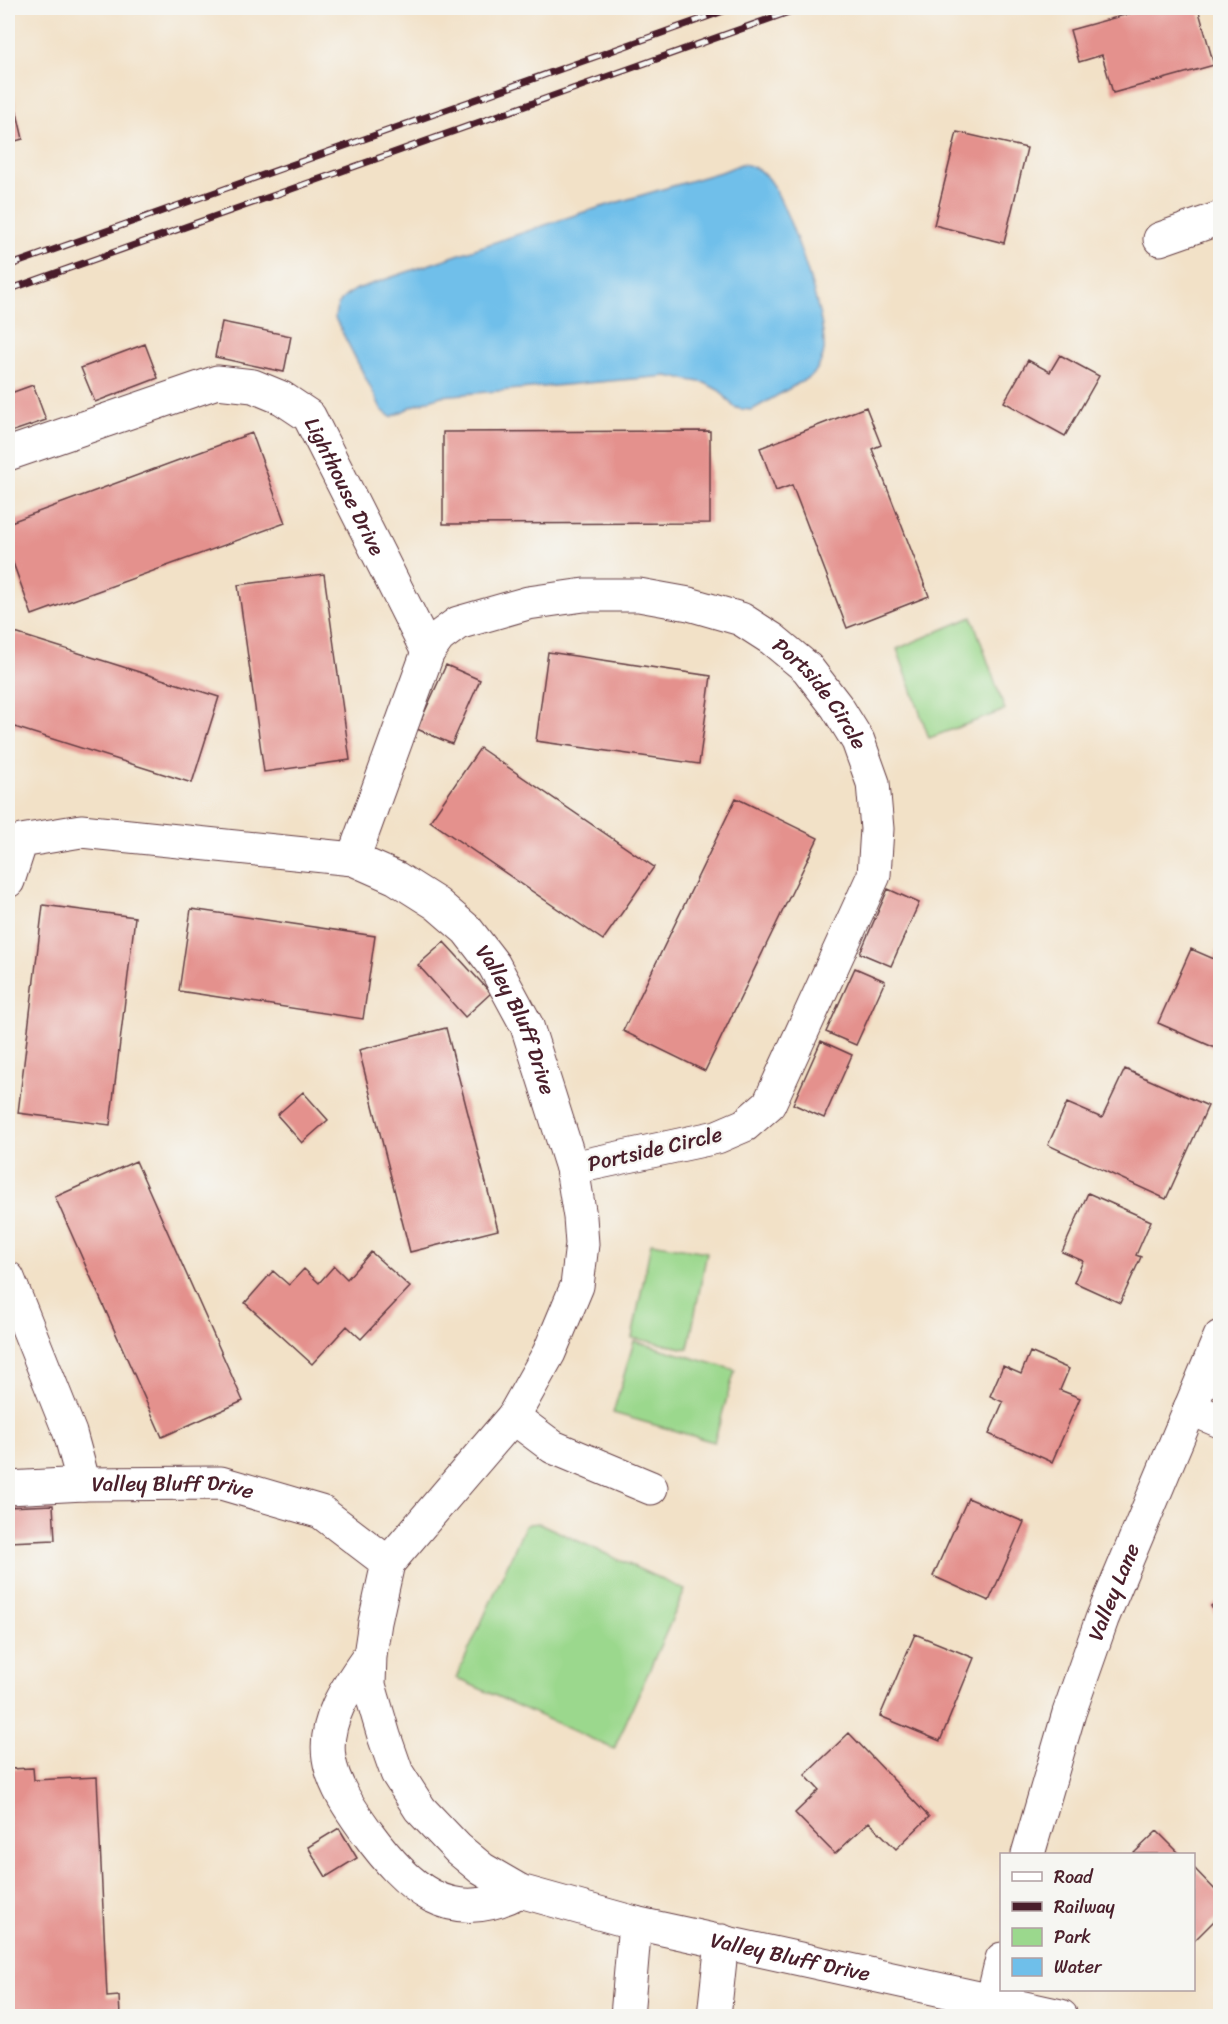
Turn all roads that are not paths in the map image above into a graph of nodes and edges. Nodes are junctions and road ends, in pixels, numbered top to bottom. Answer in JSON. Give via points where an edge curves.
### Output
{"nodes":[{"id":1,"x":1221,"y":218,"type":"edge"},
{"id":2,"x":1160,"y":239,"type":"dead end"},
{"id":3,"x":8,"y":454,"type":"edge"},
{"id":4,"x":428,"y":652,"type":"junction"},
{"id":5,"x":14,"y":833,"type":"edge"},
{"id":6,"x":353,"y":859,"type":"junction"},
{"id":7,"x":8,"y":881,"type":"edge"},
{"id":8,"x":572,"y":1168,"type":"junction"},
{"id":9,"x":8,"y":1278,"type":"edge"},
{"id":10,"x":1221,"y":1337,"type":"edge"},
{"id":11,"x":1190,"y":1408,"type":"junction"},
{"id":12,"x":513,"y":1417,"type":"junction"},
{"id":13,"x":1221,"y":1421,"type":"edge"},
{"id":14,"x":84,"y":1484,"type":"junction"},
{"id":15,"x":8,"y":1488,"type":"edge"},
{"id":16,"x":651,"y":1488,"type":"dead end"},
{"id":17,"x":388,"y":1563,"type":"junction"},
{"id":18,"x":370,"y":1655,"type":"junction"},
{"id":19,"x":1028,"y":1853,"type":"edge"},
{"id":20,"x":520,"y":1891,"type":"junction"},
{"id":21,"x":635,"y":1923,"type":"junction"},
{"id":22,"x":722,"y":1941,"type":"junction"},
{"id":23,"x":1000,"y":1967,"type":"edge"},
{"id":24,"x":992,"y":2001,"type":"junction"},
{"id":25,"x":627,"y":2016,"type":"edge"},
{"id":26,"x":714,"y":2016,"type":"edge"},
{"id":27,"x":1061,"y":2016,"type":"edge"}],
"edges":[{"from":1,"to":2,"type":"street"},
{"from":3,"to":4,"type":"street","name":"Lighthouse Drive","via":[[217,381],[253,386],[282,398],[309,416]]},
{"from":4,"to":6,"type":"street","name":"Portside Circle"},
{"from":4,"to":8,"type":"street","name":"Portside Circle","via":[[439,637],[458,623],[528,603],[584,595],[639,595],[741,619],[807,668],[858,741],[873,783],[877,829],[874,875],[769,1104],[745,1125],[717,1137]]},
{"from":5,"to":6,"type":"street","name":"Valley Bluff Drive","via":[[81,831]]},
{"from":5,"to":7,"type":"street","name":"Valley Bluff Drive"},
{"from":6,"to":8,"type":"street","name":"Valley Bluff Drive","via":[[396,878],[437,904],[467,930],[494,965],[527,1026]]},
{"from":8,"to":12,"type":"street","name":"Valley Bluff Drive","via":[[582,1244],[577,1286],[549,1353]]},
{"from":9,"to":14,"type":"street","name":"Valley Bluff Drive","via":[[70,1433]]},
{"from":10,"to":11,"type":"street","name":"Valley Lane"},
{"from":11,"to":13,"type":"street"},
{"from":11,"to":19,"type":"street","name":"Valley Lane","via":[[1102,1619],[1069,1713]]},
{"from":12,"to":16,"type":"street","via":[[553,1447]]},
{"from":12,"to":17,"type":"street","name":"Valley Bluff Drive"},
{"from":14,"to":15,"type":"street"},
{"from":14,"to":17,"type":"street","name":"Valley Bluff Drive","via":[[221,1483],[321,1512]]},
{"from":17,"to":18,"type":"street","name":"Valley Bluff Drive"},
{"from":18,"to":20,"type":"street","name":"Valley Bluff Drive","via":[[369,1685],[397,1773],[420,1809],[458,1849],[482,1869]]},
{"from":18,"to":20,"type":"street","name":"Valley Bluff Drive","via":[[337,1706],[330,1731],[329,1758],[337,1785],[358,1820],[407,1880],[431,1896],[456,1904],[484,1905]]},
{"from":20,"to":21,"type":"street","name":"Valley Bluff Drive"},
{"from":21,"to":22,"type":"street","name":"Valley Bluff Drive"},
{"from":21,"to":25,"type":"street"},
{"from":22,"to":24,"type":"street","name":"Valley Bluff Drive"},
{"from":22,"to":26,"type":"street"},
{"from":23,"to":24,"type":"street"},
{"from":24,"to":27,"type":"street","name":"Valley Bluff Drive"}]}
